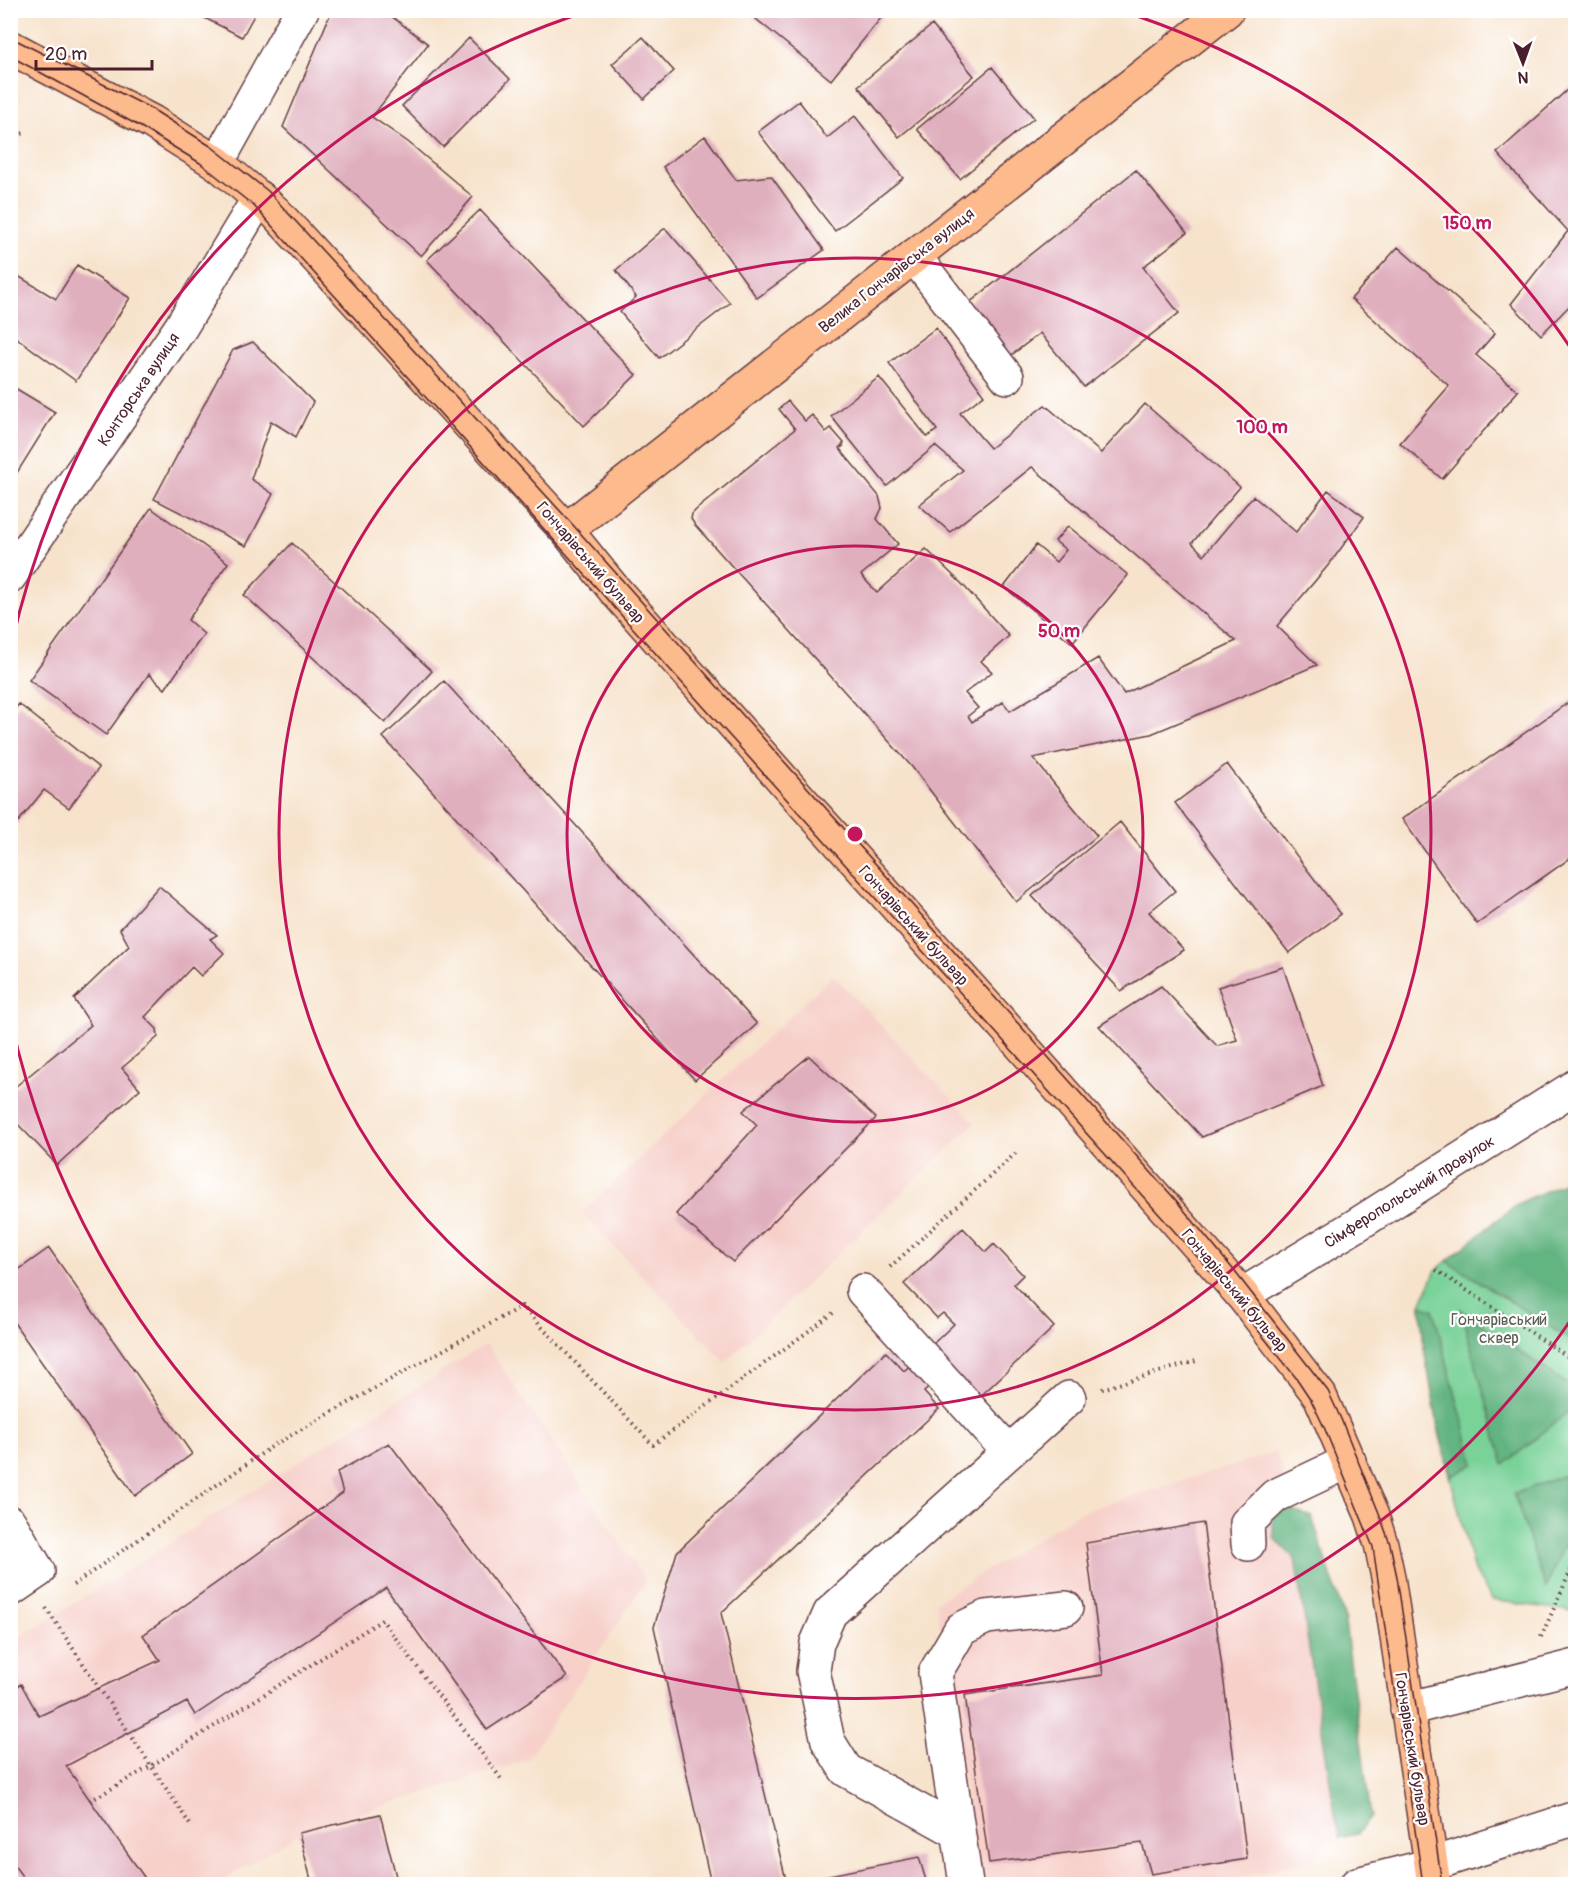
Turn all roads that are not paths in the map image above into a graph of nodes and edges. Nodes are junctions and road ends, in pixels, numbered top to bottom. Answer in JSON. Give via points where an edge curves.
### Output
{"nodes":[{"id":1,"x":302,"y":10,"type":"edge"},
{"id":2,"x":1227,"y":10,"type":"edge"},
{"id":3,"x":24,"y":54,"type":"edge"},
{"id":4,"x":217,"y":163,"type":"junction"},
{"id":5,"x":259,"y":198,"type":"junction"},
{"id":6,"x":914,"y":256,"type":"junction"},
{"id":7,"x":1007,"y":377,"type":"dead end"},
{"id":8,"x":566,"y":530,"type":"junction"},
{"id":9,"x":10,"y":576,"type":"edge"},
{"id":10,"x":1575,"y":1086,"type":"edge"},
{"id":11,"x":863,"y":1292,"type":"road end"},
{"id":12,"x":1242,"y":1295,"type":"junction"},
{"id":13,"x":1069,"y":1398,"type":"road end"},
{"id":14,"x":1009,"y":1452,"type":"junction"},
{"id":15,"x":1349,"y":1461,"type":"junction"},
{"id":16,"x":10,"y":1523,"type":"edge"},
{"id":17,"x":1248,"y":1544,"type":"dead end"},
{"id":18,"x":10,"y":1590,"type":"edge"},
{"id":19,"x":1066,"y":1608,"type":"dead end"},
{"id":20,"x":1575,"y":1666,"type":"edge"},
{"id":21,"x":1407,"y":1709,"type":"junction"},
{"id":22,"x":1575,"y":1818,"type":"edge"},
{"id":23,"x":958,"y":1832,"type":"junction"},
{"id":24,"x":1432,"y":1874,"type":"edge"},
{"id":25,"x":966,"y":1884,"type":"edge"},
{"id":26,"x":1358,"y":1884,"type":"edge"}],
"edges":[{"from":1,"to":4,"type":"street"},
{"from":2,"to":6,"type":"main road","name":"Велика Гончарівська вулиця"},
{"from":3,"to":4,"type":"main road","name":"Гончарівський бульвар","via":[[153,122]]},
{"from":4,"to":5,"type":"main road","name":"Гончарівський бульвар"},
{"from":5,"to":8,"type":"main road","name":"Гончарівський бульвар"},
{"from":5,"to":9,"type":"street","name":"Конторська вулиця","via":[[181,327]]},
{"from":6,"to":7,"type":"street"},
{"from":6,"to":8,"type":"main road","name":"Велика Гончарівська вулиця"},
{"from":8,"to":12,"type":"main road","name":"Гончарівський бульвар","via":[[784,782]]},
{"from":10,"to":12,"type":"street","name":"Сімферопольський провулок"},
{"from":11,"to":14,"type":"street"},
{"from":12,"to":15,"type":"main road","name":"Гончарівський бульвар","via":[[1320,1396]]},
{"from":13,"to":14,"type":"street"},
{"from":14,"to":23,"type":"street","via":[[830,1613],[817,1643],[813,1671],[828,1741],[846,1770]]},
{"from":15,"to":17,"type":"street","via":[[1275,1496],[1247,1523]]},
{"from":15,"to":21,"type":"main road","name":"Гончарівський бульвар","via":[[1381,1544]]},
{"from":16,"to":18,"type":"street","via":[[38,1571]]},
{"from":19,"to":23,"type":"street","via":[[986,1617],[961,1629],[935,1673]]},
{"from":20,"to":21,"type":"street"},
{"from":21,"to":24,"type":"main road","name":"Гончарівський бульвар"},
{"from":22,"to":24,"type":"street"},
{"from":23,"to":25,"type":"street"},
{"from":24,"to":26,"type":"street"}]}
